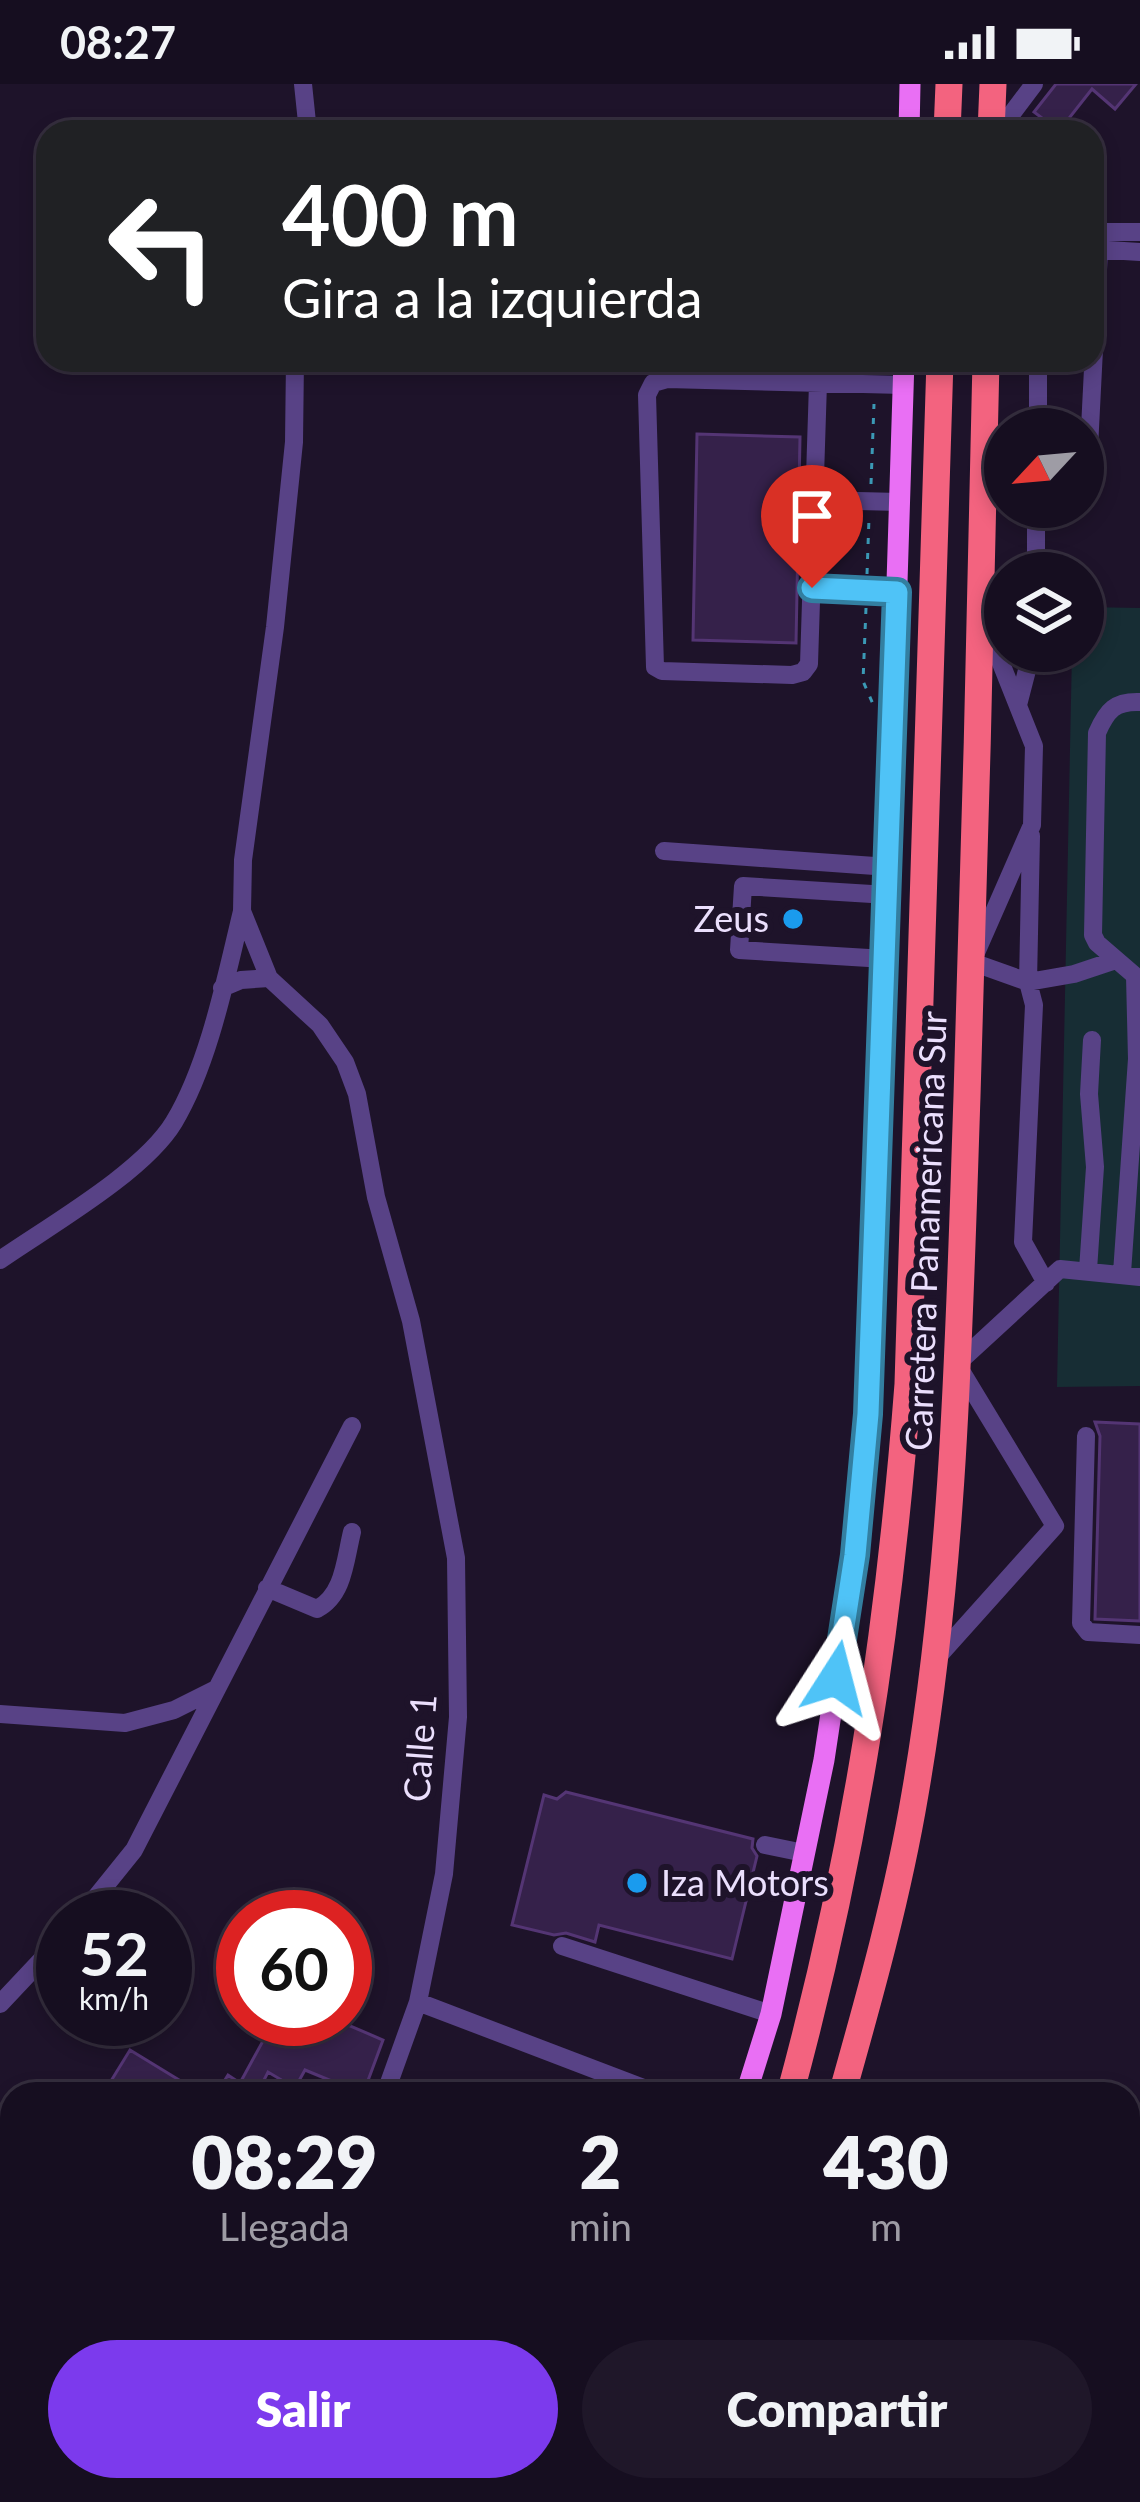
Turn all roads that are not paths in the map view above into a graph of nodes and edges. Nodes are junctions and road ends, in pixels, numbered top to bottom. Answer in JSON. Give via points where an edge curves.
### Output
{"nodes":[{"id":1,"x":303,"y":84,"type":"edge"},
{"id":2,"x":910,"y":84,"type":"edge"},
{"id":3,"x":949,"y":84,"type":"edge"},
{"id":4,"x":993,"y":84,"type":"edge"},
{"id":5,"x":1034,"y":84,"type":"edge"},
{"id":6,"x":307,"y":120,"type":"edge"},
{"id":7,"x":909,"y":120,"type":"edge"},
{"id":8,"x":948,"y":120,"type":"edge"},
{"id":9,"x":994,"y":120,"type":"edge"},
{"id":10,"x":1005,"y":120,"type":"edge"},
{"id":11,"x":1140,"y":232,"type":"edge"},
{"id":12,"x":1104,"y":241,"type":"edge"},
{"id":13,"x":1104,"y":246,"type":"edge"},
{"id":14,"x":1140,"y":252,"type":"edge"},
{"id":15,"x":295,"y":372,"type":"edge"},
{"id":16,"x":904,"y":372,"type":"edge"},
{"id":17,"x":940,"y":372,"type":"edge"},
{"id":18,"x":986,"y":372,"type":"edge"},
{"id":19,"x":1039,"y":372,"type":"edge"},
{"id":20,"x":1091,"y":372,"type":"edge"},
{"id":21,"x":818,"y":383,"type":"junction"},
{"id":22,"x":903,"y":385,"type":"junction"},
{"id":23,"x":1038,"y":408,"type":"edge"},
{"id":24,"x":1090,"y":408,"type":"edge"},
{"id":25,"x":815,"y":500,"type":"junction"},
{"id":26,"x":900,"y":502,"type":"junction"},
{"id":27,"x":812,"y":588,"type":"junction"},
{"id":28,"x":897,"y":592,"type":"junction"},
{"id":29,"x":984,"y":622,"type":"edge"},
{"id":30,"x":992,"y":672,"type":"edge"},
{"id":31,"x":1003,"y":672,"type":"edge"},
{"id":32,"x":1027,"y":672,"type":"edge"},
{"id":33,"x":1140,"y":702,"type":"edge"},
{"id":34,"x":1018,"y":705,"type":"junction"},
{"id":35,"x":1032,"y":825,"type":"junction"},
{"id":36,"x":664,"y":850,"type":"dead end"},
{"id":37,"x":889,"y":867,"type":"junction"},
{"id":38,"x":888,"y":895,"type":"junction"},
{"id":39,"x":242,"y":911,"type":"junction"},
{"id":40,"x":885,"y":959,"type":"junction"},
{"id":41,"x":1116,"y":959,"type":"junction"},
{"id":42,"x":972,"y":962,"type":"junction"},
{"id":43,"x":269,"y":977,"type":"junction"},
{"id":44,"x":1138,"y":978,"type":"edge"},
{"id":45,"x":1028,"y":982,"type":"junction"},
{"id":46,"x":222,"y":988,"type":"junction"},
{"id":47,"x":1091,"y":1040,"type":"dead end"},
{"id":48,"x":1136,"y":1166,"type":"edge"},
{"id":49,"x":1094,"y":1216,"type":"junction"},
{"id":50,"x":1134,"y":1220,"type":"edge"},
{"id":51,"x":0,"y":1260,"type":"edge"},
{"id":52,"x":1088,"y":1270,"type":"junction"},
{"id":53,"x":1131,"y":1275,"type":"edge"},
{"id":54,"x":1046,"y":1283,"type":"junction"},
{"id":55,"x":958,"y":1365,"type":"junction"},
{"id":56,"x":352,"y":1426,"type":"dead end"},
{"id":57,"x":1086,"y":1436,"type":"dead end"},
{"id":58,"x":1054,"y":1526,"type":"junction"},
{"id":59,"x":1084,"y":1528,"type":"junction"},
{"id":60,"x":352,"y":1532,"type":"dead end"},
{"id":61,"x":267,"y":1588,"type":"junction"},
{"id":62,"x":1140,"y":1635,"type":"edge"},
{"id":63,"x":934,"y":1661,"type":"junction"},
{"id":64,"x":214,"y":1690,"type":"junction"},
{"id":65,"x":0,"y":1714,"type":"edge"},
{"id":66,"x":764,"y":1845,"type":"dead end"},
{"id":67,"x":804,"y":1853,"type":"junction"},
{"id":68,"x":102,"y":1890,"type":"edge"},
{"id":69,"x":562,"y":1946,"type":"dead end"},
{"id":70,"x":36,"y":1966,"type":"edge"},
{"id":71,"x":418,"y":2002,"type":"junction"},
{"id":72,"x":0,"y":2004,"type":"edge"},
{"id":73,"x":771,"y":2014,"type":"junction"},
{"id":74,"x":389,"y":2082,"type":"edge"},
{"id":75,"x":627,"y":2082,"type":"edge"},
{"id":76,"x":750,"y":2082,"type":"edge"},
{"id":77,"x":793,"y":2082,"type":"edge"},
{"id":78,"x":845,"y":2082,"type":"edge"}],
"edges":[{"from":1,"to":6,"type":"street"},
{"from":2,"to":7,"type":"main road"},
{"from":3,"to":8,"type":"highway"},
{"from":4,"to":9,"type":"highway"},
{"from":5,"to":10,"type":"street"},
{"from":11,"to":12,"type":"street"},
{"from":13,"to":14,"type":"street"},
{"from":15,"to":39,"type":"street","via":[[292,465]]},
{"from":16,"to":22,"type":"main road"},
{"from":17,"to":77,"type":"highway","name":"Carretera Panamericana Sur","via":[[902,1468],[858,1808]]},
{"from":18,"to":29,"type":"highway","name":"Carretera Panamericana Sur"},
{"from":19,"to":23,"type":"street"},
{"from":20,"to":24,"type":"street"},
{"from":21,"to":22,"type":"street"},
{"from":21,"to":25,"type":"street"},
{"from":21,"to":27,"type":"street","via":[[653,383],[647,395],[656,667],[803,672]]},
{"from":22,"to":26,"type":"main road"},
{"from":25,"to":26,"type":"street"},
{"from":25,"to":27,"type":"street"},
{"from":26,"to":28,"type":"main road"},
{"from":27,"to":28,"type":"street"},
{"from":28,"to":37,"type":"main road"},
{"from":30,"to":42,"type":"highway","name":"Carretera Panamericana Sur"},
{"from":31,"to":34,"type":"street"},
{"from":32,"to":34,"type":"street"},
{"from":33,"to":41,"type":"street","via":[[1121,701],[1097,733],[1093,934]]},
{"from":34,"to":35,"type":"street","via":[[1034,746]]},
{"from":35,"to":42,"type":"street"},
{"from":35,"to":45,"type":"street"},
{"from":36,"to":37,"type":"street"},
{"from":37,"to":38,"type":"main road"},
{"from":38,"to":40,"type":"main road"},
{"from":38,"to":40,"type":"street","via":[[743,886],[740,950]]},
{"from":39,"to":43,"type":"street"},
{"from":39,"to":46,"type":"street"},
{"from":40,"to":67,"type":"main road","via":[[860,1508]]},
{"from":41,"to":44,"type":"street"},
{"from":41,"to":45,"type":"street"},
{"from":42,"to":45,"type":"street"},
{"from":42,"to":55,"type":"highway","name":"Carretera Panamericana Sur"},
{"from":43,"to":46,"type":"street"},
{"from":43,"to":71,"type":"street","name":"Calle 1","via":[[320,1025],[351,1078],[411,1321],[456,1558],[458,1717],[444,1874]]},
{"from":44,"to":48,"type":"street"},
{"from":45,"to":54,"type":"street","via":[[1034,1026],[1024,1242]]},
{"from":46,"to":51,"type":"street","via":[[173,1124],[136,1163]]},
{"from":47,"to":49,"type":"street"},
{"from":48,"to":50,"type":"street"},
{"from":49,"to":50,"type":"street"},
{"from":49,"to":52,"type":"street"},
{"from":50,"to":53,"type":"street"},
{"from":52,"to":53,"type":"street"},
{"from":52,"to":54,"type":"street","via":[[1060,1269]]},
{"from":54,"to":55,"type":"street"},
{"from":55,"to":58,"type":"street"},
{"from":55,"to":63,"type":"highway","name":"Carretera Panamericana Sur"},
{"from":56,"to":61,"type":"street"},
{"from":57,"to":59,"type":"street"},
{"from":58,"to":59,"type":"street"},
{"from":58,"to":63,"type":"street"},
{"from":59,"to":62,"type":"street","via":[[1081,1623],[1097,1634]]},
{"from":60,"to":61,"type":"street","via":[[326,1605],[317,1609]]},
{"from":61,"to":64,"type":"street"},
{"from":63,"to":78,"type":"highway","name":"Carretera Panamericana Sur","via":[[915,1796]]},
{"from":64,"to":65,"type":"street","via":[[125,1723]]},
{"from":64,"to":68,"type":"street","via":[[134,1850]]},
{"from":66,"to":67,"type":"street"},
{"from":67,"to":73,"type":"main road"},
{"from":69,"to":73,"type":"street"},
{"from":70,"to":72,"type":"street"},
{"from":71,"to":74,"type":"street","name":"Calle 1"},
{"from":71,"to":75,"type":"street"},
{"from":73,"to":76,"type":"main road"}]}
